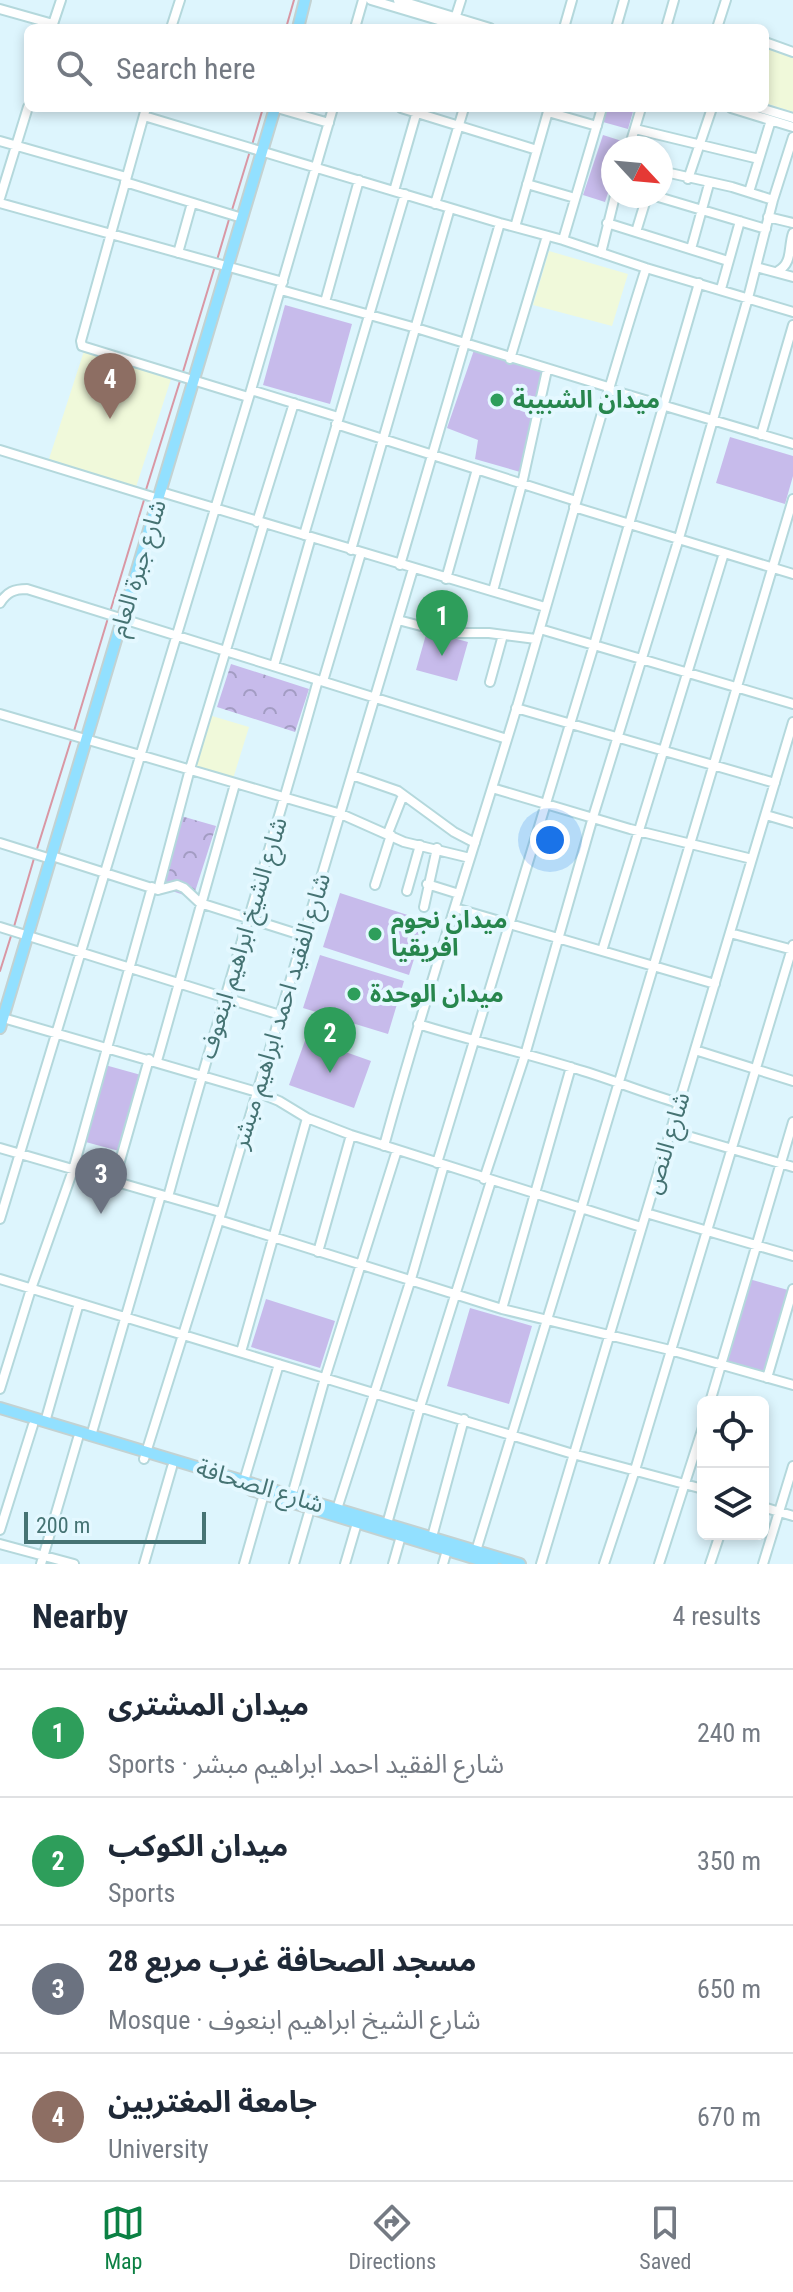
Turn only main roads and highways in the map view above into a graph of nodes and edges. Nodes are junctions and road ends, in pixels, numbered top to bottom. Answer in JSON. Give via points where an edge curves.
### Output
{"nodes":[{"id":1,"x":307,"y":0,"type":"edge"},
{"id":2,"x":300,"y":23,"type":"edge"},
{"id":3,"x":275,"y":112,"type":"edge"},
{"id":4,"x":2,"y":1023,"type":"edge"},
{"id":5,"x":0,"y":1408,"type":"edge"},
{"id":6,"x":0,"y":1416,"type":"edge"},
{"id":7,"x":39,"y":1424,"type":"junction"},
{"id":8,"x":145,"y":1456,"type":"junction"},
{"id":9,"x":493,"y":1564,"type":"edge"},
{"id":10,"x":520,"y":1564,"type":"edge"}],
"edges":[{"from":1,"to":2,"type":"main road"},
{"from":3,"to":4,"type":"main road","name":"شارع جبرة العام"},
{"from":5,"to":7,"type":"main road","name":"شارع الصحافة"},
{"from":6,"to":7,"type":"main road","name":"شارع الصحافة"},
{"from":7,"to":8,"type":"main road","name":"شارع الصحافة"},
{"from":7,"to":8,"type":"main road","name":"شارع الصحافة"},
{"from":8,"to":9,"type":"main road","name":"شارع الصحافة"},
{"from":8,"to":10,"type":"main road","name":"شارع الصحافة"}]}
